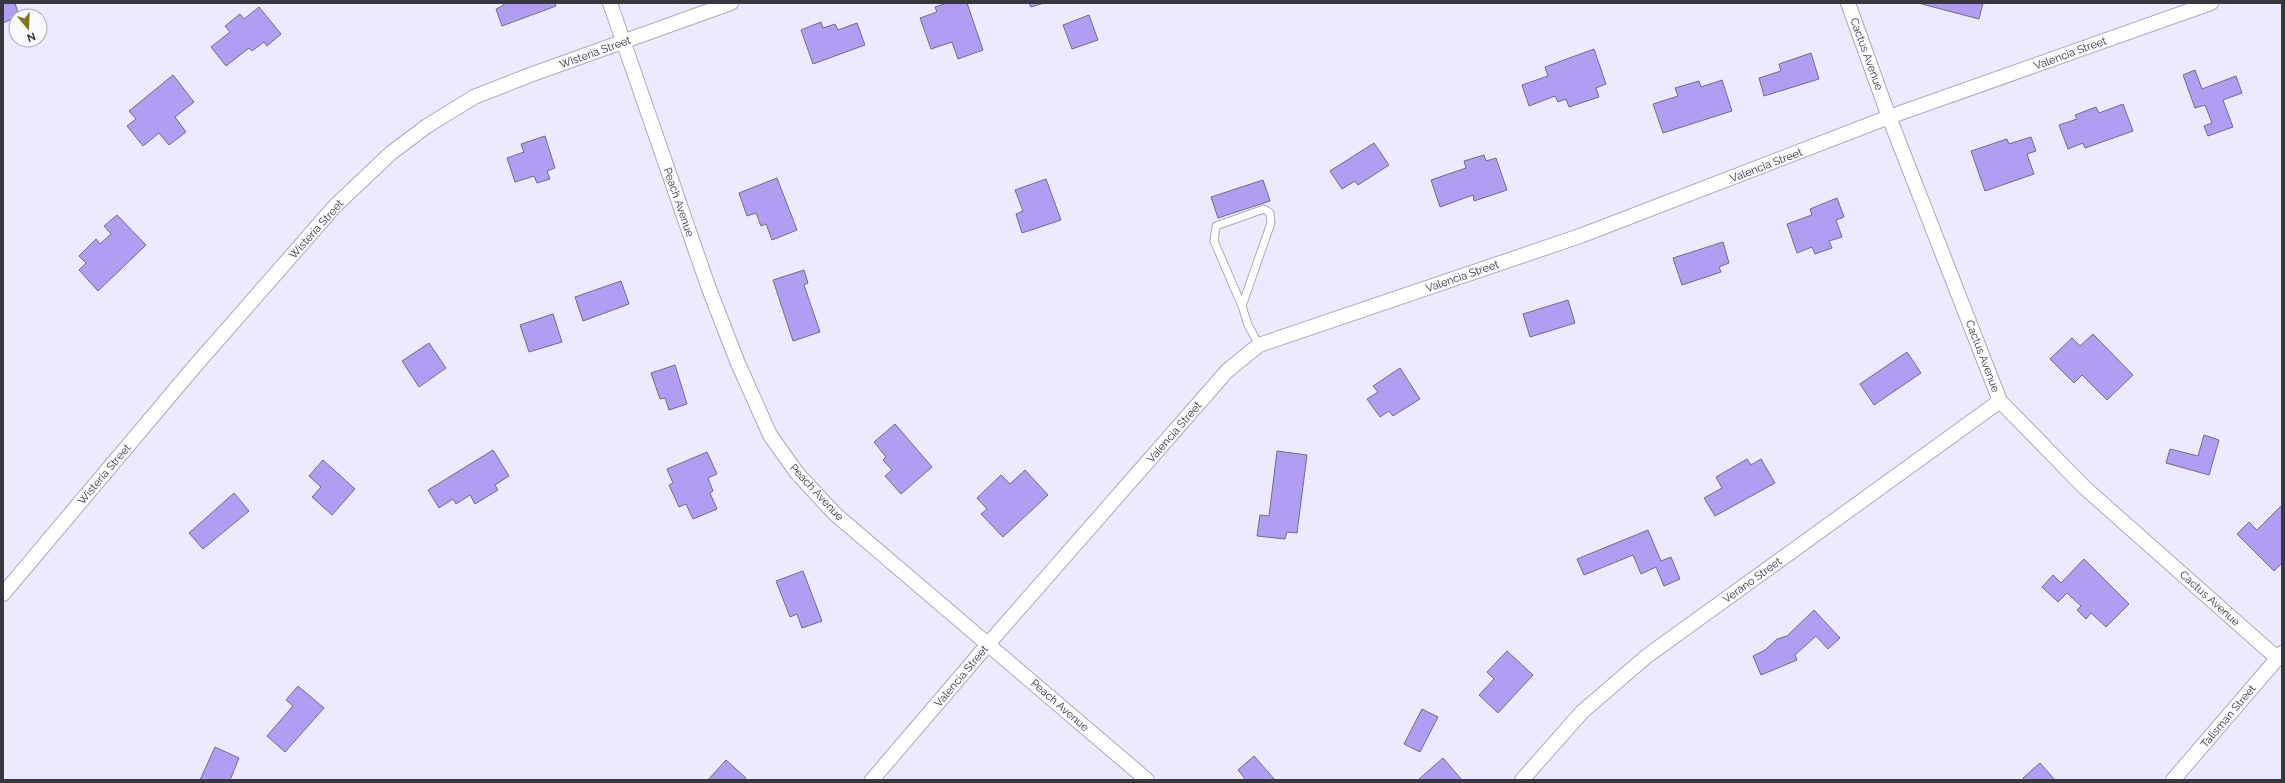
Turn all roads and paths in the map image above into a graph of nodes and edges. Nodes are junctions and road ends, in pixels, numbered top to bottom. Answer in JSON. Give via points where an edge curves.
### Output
{"nodes":[{"id":1,"x":610,"y":3,"type":"edge"},
{"id":2,"x":731,"y":3,"type":"edge"},
{"id":3,"x":1848,"y":3,"type":"edge"},
{"id":4,"x":2211,"y":3,"type":"edge"},
{"id":5,"x":624,"y":41,"type":"junction"},
{"id":6,"x":1889,"y":117,"type":"junction"},
{"id":7,"x":1242,"y":306,"type":"junction"},
{"id":8,"x":1259,"y":345,"type":"junction"},
{"id":9,"x":2000,"y":401,"type":"junction"},
{"id":10,"x":3,"y":594,"type":"edge"},
{"id":11,"x":989,"y":643,"type":"junction"},
{"id":12,"x":2280,"y":656,"type":"edge"},
{"id":13,"x":872,"y":780,"type":"edge"},
{"id":14,"x":1147,"y":780,"type":"edge"},
{"id":15,"x":1522,"y":780,"type":"edge"},
{"id":16,"x":2174,"y":780,"type":"edge"}],
"edges":[{"from":1,"to":5,"type":"street","name":"Peach Avenue"},
{"from":2,"to":5,"type":"street","name":"Wisteria Street"},
{"from":3,"to":6,"type":"street","name":"Cactus Avenue"},
{"from":4,"to":6,"type":"street","name":"Valencia Street"},
{"from":5,"to":10,"type":"street","name":"Wisteria Street","via":[[474,97],[427,126],[391,153],[334,206]]},
{"from":5,"to":11,"type":"street","name":"Peach Avenue","via":[[708,286],[737,361],[770,435],[797,473],[835,514]]},
{"from":6,"to":8,"type":"street","name":"Valencia Street","via":[[1580,236]]},
{"from":6,"to":9,"type":"street","name":"Cactus Avenue"},
{"from":7,"to":7,"type":"lane","via":[[1214,241],[1216,226],[1264,209],[1270,213],[1270,223]]},
{"from":7,"to":8,"type":"lane","via":[[1248,325]]},
{"from":8,"to":11,"type":"street","name":"Valencia Street","via":[[1227,371]]},
{"from":9,"to":12,"type":"street","name":"Cactus Avenue","via":[[2085,488]]},
{"from":9,"to":15,"type":"street","name":"Verano Street","via":[[1648,656],[1582,712]]},
{"from":11,"to":13,"type":"street","name":"Valencia Street"},
{"from":11,"to":14,"type":"street","name":"Peach Avenue"},
{"from":12,"to":16,"type":"street","name":"Talisman Street"}]}
